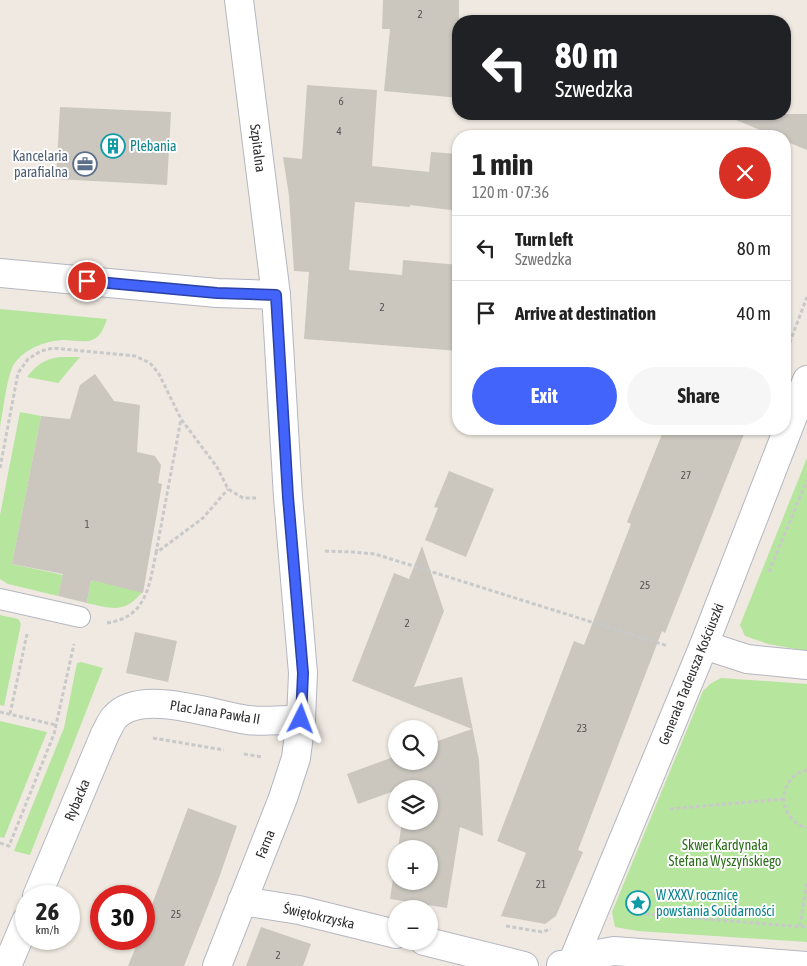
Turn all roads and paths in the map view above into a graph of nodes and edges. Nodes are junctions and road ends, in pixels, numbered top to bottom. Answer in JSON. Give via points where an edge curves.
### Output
{"nodes":[{"id":1,"x":239,"y":0,"type":"edge"},
{"id":2,"x":0,"y":273,"type":"edge"},
{"id":3,"x":276,"y":295,"type":"junction"},
{"id":4,"x":807,"y":297,"type":"edge"},
{"id":5,"x":791,"y":339,"type":"edge"},
{"id":6,"x":807,"y":380,"type":"edge"},
{"id":7,"x":181,"y":419,"type":"junction"},
{"id":8,"x":791,"y":421,"type":"edge"},
{"id":9,"x":786,"y":435,"type":"edge"},
{"id":10,"x":0,"y":468,"type":"edge"},
{"id":11,"x":807,"y":480,"type":"edge"},
{"id":12,"x":228,"y":488,"type":"junction"},
{"id":13,"x":288,"y":497,"type":"junction"},
{"id":14,"x":316,"y":551,"type":"dead end"},
{"id":15,"x":156,"y":553,"type":"junction"},
{"id":16,"x":766,"y":580,"type":"dead end"},
{"id":17,"x":0,"y":599,"type":"edge"},
{"id":18,"x":33,"y":606,"type":"junction"},
{"id":19,"x":80,"y":617,"type":"junction"},
{"id":20,"x":704,"y":645,"type":"junction"},
{"id":21,"x":664,"y":654,"type":"dead end"},
{"id":22,"x":807,"y":665,"type":"edge"},
{"id":23,"x":126,"y":708,"type":"joint"},
{"id":24,"x":0,"y":712,"type":"edge"},
{"id":25,"x":10,"y":714,"type":"junction"},
{"id":26,"x":301,"y":719,"type":"junction"},
{"id":27,"x":56,"y":725,"type":"junction"},
{"id":28,"x":150,"y":737,"type":"dead end"},
{"id":29,"x":226,"y":751,"type":"dead end"},
{"id":30,"x":235,"y":752,"type":"dead end"},
{"id":31,"x":270,"y":762,"type":"dead end"},
{"id":32,"x":807,"y":770,"type":"edge"},
{"id":33,"x":784,"y":799,"type":"junction"},
{"id":34,"x":662,"y":810,"type":"dead end"},
{"id":35,"x":807,"y":828,"type":"edge"},
{"id":36,"x":0,"y":843,"type":"edge"},
{"id":37,"x":807,"y":881,"type":"edge"},
{"id":38,"x":42,"y":885,"type":"edge"},
{"id":39,"x":242,"y":901,"type":"junction"},
{"id":40,"x":627,"y":908,"type":"dead end"},
{"id":41,"x":807,"y":925,"type":"edge"},
{"id":42,"x":504,"y":926,"type":"dead end"},
{"id":43,"x":800,"y":926,"type":"junction"},
{"id":44,"x":552,"y":928,"type":"dead end"},
{"id":45,"x":388,"y":932,"type":"edge"},
{"id":46,"x":438,"y":944,"type":"edge"},
{"id":47,"x":15,"y":947,"type":"edge"},
{"id":48,"x":567,"y":965,"type":"edge"},
{"id":49,"x":780,"y":965,"type":"edge"},
{"id":50,"x":7,"y":966,"type":"edge"},
{"id":51,"x":217,"y":966,"type":"edge"},
{"id":52,"x":524,"y":966,"type":"edge"},
{"id":53,"x":807,"y":966,"type":"edge"}],
"edges":[{"from":1,"to":3,"type":"street","name":"Szpitalna"},
{"from":2,"to":3,"type":"street","via":[[217,293]]},
{"from":3,"to":13,"type":"street"},
{"from":4,"to":5,"type":"path"},
{"from":6,"to":8,"type":"street","name":"Generała Tadeusza Kościuszki"},
{"from":7,"to":10,"type":"path","via":[[159,374],[150,363],[135,356],[53,348],[28,359],[18,373]]},
{"from":7,"to":12,"type":"path","via":[[217,467]]},
{"from":7,"to":15,"type":"path"},
{"from":9,"to":20,"type":"street","name":"Generała Tadeusza Kościuszki"},
{"from":11,"to":16,"type":"path"},
{"from":12,"to":13,"type":"path","via":[[243,498]]},
{"from":12,"to":15,"type":"path","via":[[203,518]]},
{"from":13,"to":26,"type":"street","via":[[303,673]]},
{"from":14,"to":21,"type":"path","via":[[375,554],[668,646]]},
{"from":15,"to":19,"type":"path","via":[[147,595],[130,616],[107,623]]},
{"from":17,"to":18,"type":"lane"},
{"from":18,"to":19,"type":"lane"},
{"from":18,"to":25,"type":"path"},
{"from":19,"to":27,"type":"path"},
{"from":20,"to":22,"type":"street","via":[[747,659]]},
{"from":20,"to":48,"type":"street","name":"Generała Tadeusza Kościuszki"},
{"from":23,"to":26,"type":"street","name":"Plac Jana Pawła II","via":[[140,703],[158,703],[250,720]]},
{"from":23,"to":38,"type":"street","name":"Rybacka","via":[[114,718],[105,734]]},
{"from":24,"to":25,"type":"path"},
{"from":25,"to":27,"type":"path"},
{"from":26,"to":39,"type":"street","name":"Farna","via":[[296,758]]},
{"from":27,"to":36,"type":"path","via":[[9,846]]},
{"from":28,"to":29,"type":"path"},
{"from":30,"to":31,"type":"path","via":[[264,757]]},
{"from":32,"to":33,"type":"path","via":[[792,779],[785,788]]},
{"from":33,"to":34,"type":"path"},
{"from":33,"to":35,"type":"path","via":[[786,811],[793,821]]},
{"from":37,"to":43,"type":"path"},
{"from":39,"to":45,"type":"street","name":"Świętokrzyska","via":[[299,910]]},
{"from":39,"to":51,"type":"street","name":"Farna"},
{"from":40,"to":43,"type":"path","via":[[631,913]]},
{"from":41,"to":43,"type":"path"},
{"from":42,"to":44,"type":"path","via":[[542,932]]},
{"from":46,"to":52,"type":"street"},
{"from":47,"to":50,"type":"street"},
{"from":48,"to":49,"type":"street","via":[[592,955],[614,952]]},
{"from":49,"to":53,"type":"street"}]}
